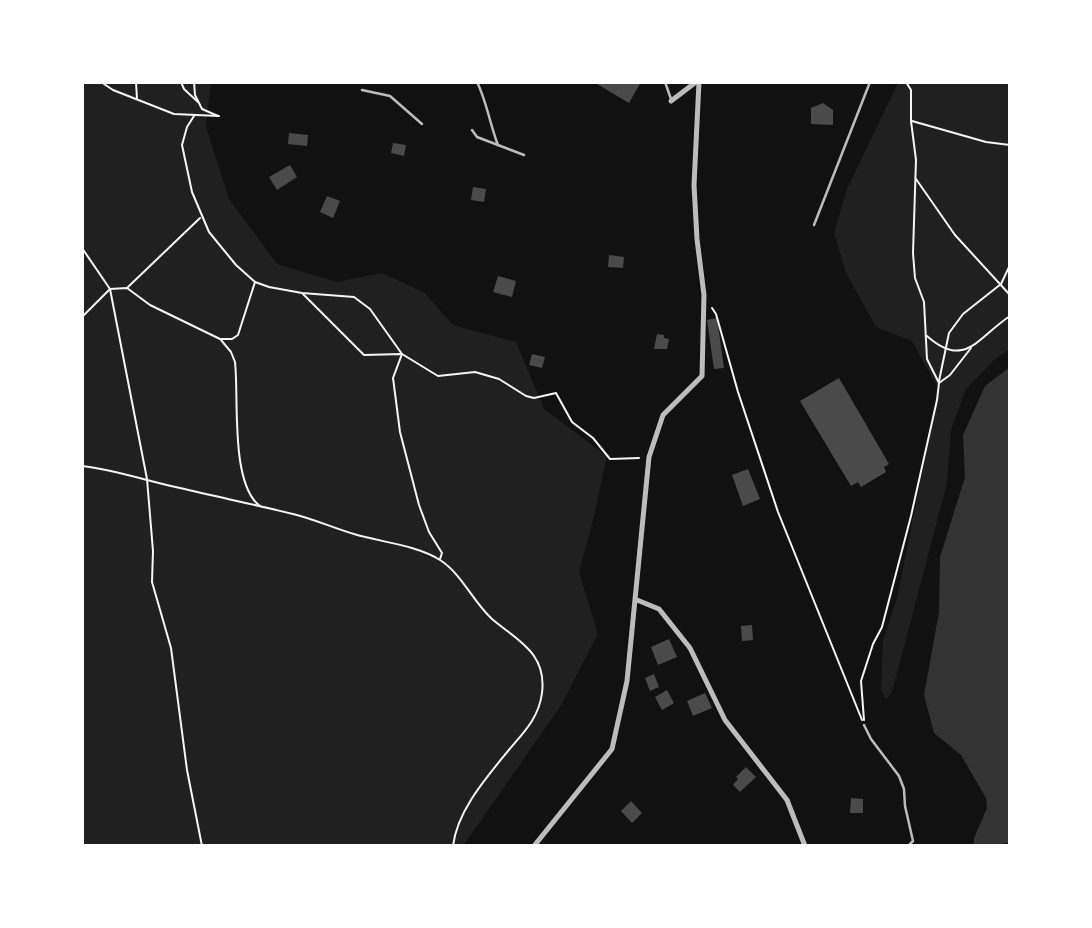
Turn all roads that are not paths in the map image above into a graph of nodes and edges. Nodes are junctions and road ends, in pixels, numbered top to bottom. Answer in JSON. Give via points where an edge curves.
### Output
{"nodes":[{"id":1,"x":477,"y":82,"type":"edge"},
{"id":2,"x":665,"y":82,"type":"edge"},
{"id":3,"x":698,"y":82,"type":"edge"},
{"id":4,"x":870,"y":82,"type":"edge"},
{"id":5,"x":362,"y":90,"type":"dead end"},
{"id":6,"x":671,"y":101,"type":"joint"},
{"id":7,"x":422,"y":124,"type":"dead end"},
{"id":8,"x":472,"y":130,"type":"dead end"},
{"id":9,"x":498,"y":145,"type":"junction"},
{"id":10,"x":524,"y":156,"type":"dead end"},
{"id":11,"x":814,"y":225,"type":"dead end"},
{"id":12,"x":636,"y":600,"type":"junction"},
{"id":13,"x":864,"y":725,"type":"road end"},
{"id":14,"x":534,"y":846,"type":"edge"},
{"id":15,"x":805,"y":846,"type":"edge"},
{"id":16,"x":908,"y":846,"type":"edge"}],
"edges":[{"from":1,"to":9,"type":"lane"},
{"from":2,"to":6,"type":"lane"},
{"from":3,"to":6,"type":"street"},
{"from":3,"to":12,"type":"street","via":[[694,185],[704,295],[702,376],[663,415],[649,457]]},
{"from":4,"to":11,"type":"lane"},
{"from":5,"to":7,"type":"lane","via":[[390,96]]},
{"from":8,"to":9,"type":"lane"},
{"from":9,"to":10,"type":"lane"},
{"from":12,"to":14,"type":"street","via":[[627,681],[612,749]]},
{"from":12,"to":15,"type":"street","via":[[659,609],[690,648],[725,720],[787,800]]},
{"from":13,"to":16,"type":"lane","via":[[904,789],[913,841]]}]}
